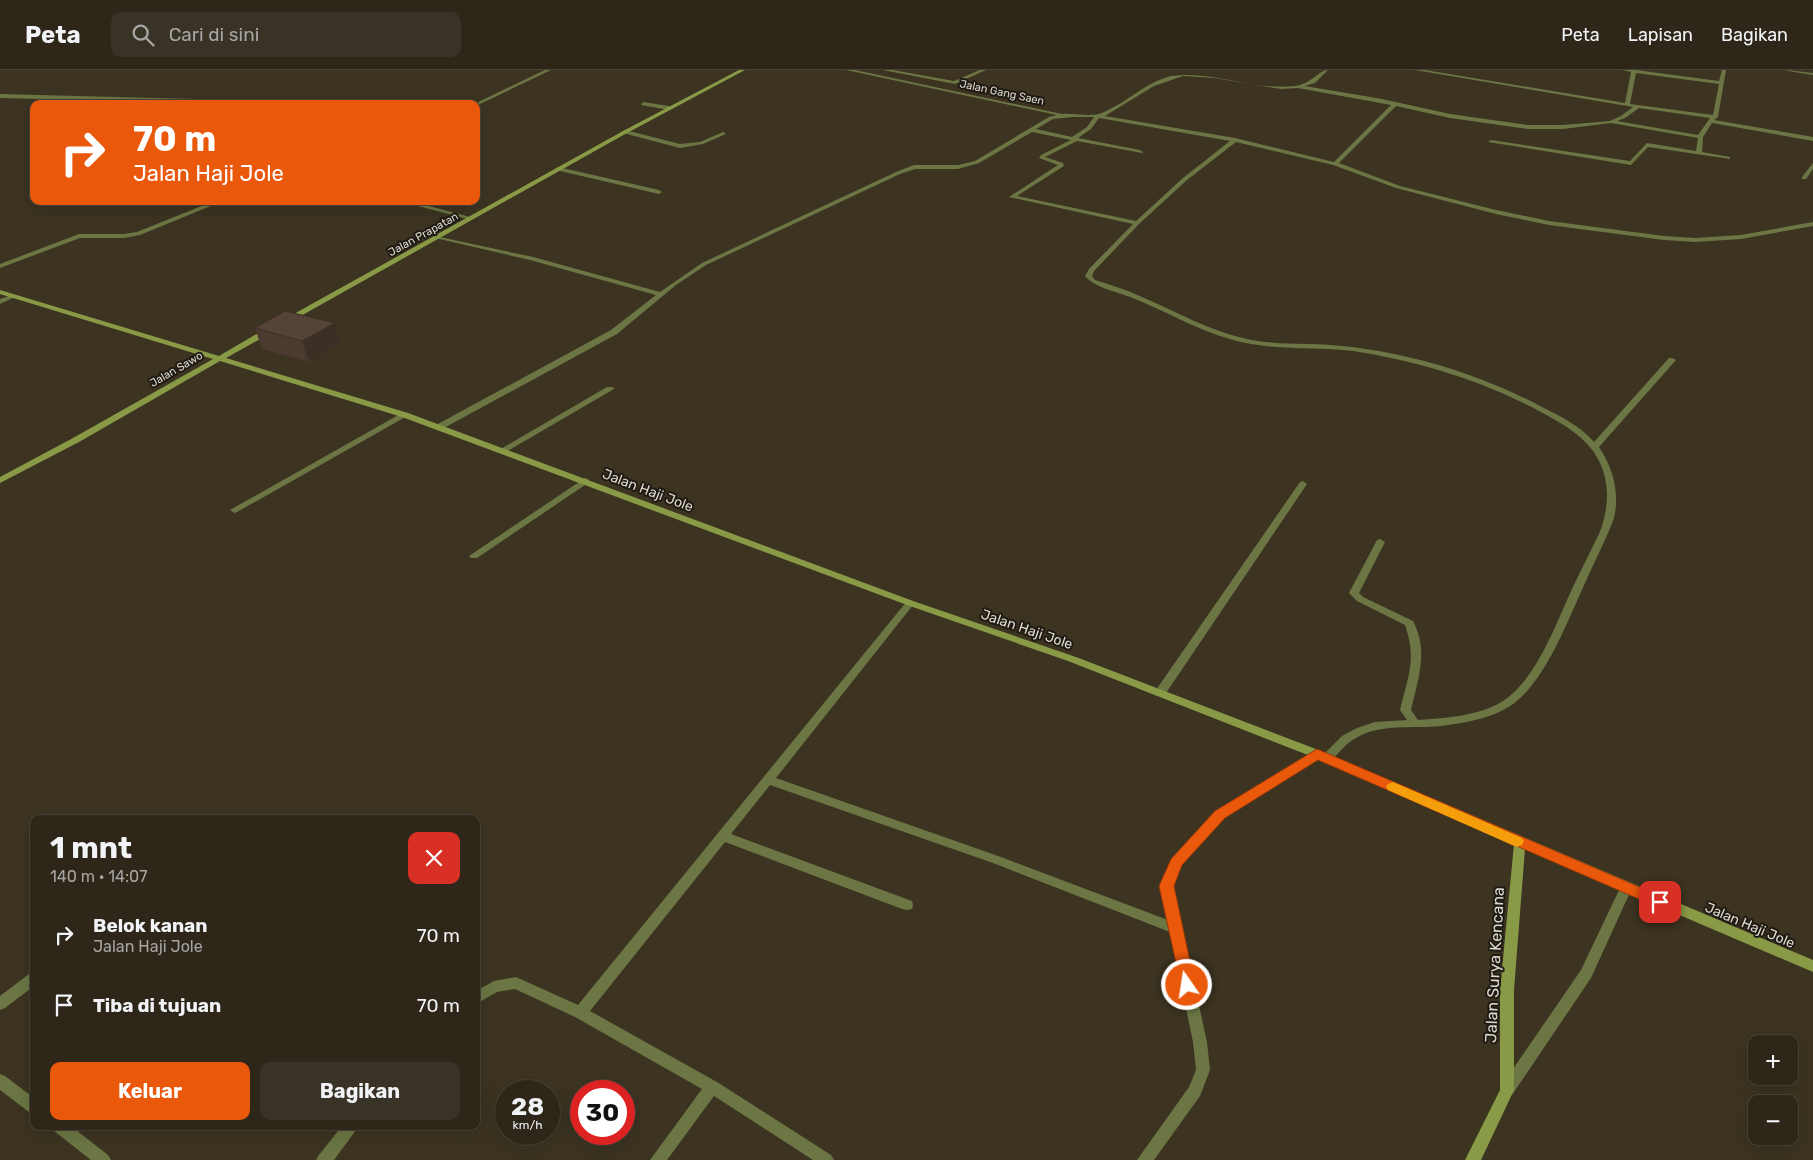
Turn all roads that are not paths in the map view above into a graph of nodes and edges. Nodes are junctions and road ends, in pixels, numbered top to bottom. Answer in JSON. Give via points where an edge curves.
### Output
{"nodes":[{"id":1,"x":549,"y":70,"type":"edge"},
{"id":2,"x":743,"y":70,"type":"edge"},
{"id":3,"x":848,"y":70,"type":"edge"},
{"id":4,"x":885,"y":70,"type":"edge"},
{"id":5,"x":984,"y":70,"type":"edge"},
{"id":6,"x":1180,"y":70,"type":"edge"},
{"id":7,"x":1326,"y":70,"type":"edge"},
{"id":8,"x":1417,"y":70,"type":"edge"},
{"id":9,"x":1625,"y":70,"type":"edge"},
{"id":10,"x":1724,"y":70,"type":"edge"},
{"id":11,"x":1788,"y":70,"type":"edge"},
{"id":12,"x":1634,"y":71,"type":"junction"},
{"id":13,"x":1196,"y":74,"type":"junction"},
{"id":14,"x":1813,"y":74,"type":"edge"},
{"id":15,"x":1721,"y":83,"type":"junction"},
{"id":16,"x":1297,"y":86,"type":"junction"},
{"id":17,"x":0,"y":96,"type":"edge"},
{"id":18,"x":34,"y":97,"type":"junction"},
{"id":19,"x":111,"y":100,"type":"edge"},
{"id":20,"x":480,"y":102,"type":"edge"},
{"id":21,"x":22,"y":104,"type":"dead end"},
{"id":22,"x":643,"y":104,"type":"dead end"},
{"id":23,"x":1395,"y":104,"type":"junction"},
{"id":24,"x":1627,"y":105,"type":"junction"},
{"id":25,"x":1637,"y":107,"type":"junction"},
{"id":26,"x":669,"y":108,"type":"junction"},
{"id":27,"x":1065,"y":115,"type":"junction"},
{"id":28,"x":1098,"y":116,"type":"junction"},
{"id":29,"x":1713,"y":119,"type":"junction"},
{"id":30,"x":1612,"y":122,"type":"junction"},
{"id":31,"x":1031,"y":130,"type":"junction"},
{"id":32,"x":625,"y":132,"type":"junction"},
{"id":33,"x":724,"y":134,"type":"dead end"},
{"id":34,"x":1699,"y":137,"type":"junction"},
{"id":35,"x":1075,"y":139,"type":"junction"},
{"id":36,"x":1813,"y":139,"type":"edge"},
{"id":37,"x":1235,"y":140,"type":"junction"},
{"id":38,"x":1491,"y":142,"type":"dead end"},
{"id":39,"x":1140,"y":152,"type":"dead end"},
{"id":40,"x":1699,"y":153,"type":"junction"},
{"id":41,"x":1728,"y":158,"type":"dead end"},
{"id":42,"x":1335,"y":164,"type":"junction"},
{"id":43,"x":1813,"y":165,"type":"edge"},
{"id":44,"x":558,"y":169,"type":"junction"},
{"id":45,"x":1804,"y":178,"type":"dead end"},
{"id":46,"x":659,"y":192,"type":"dead end"},
{"id":47,"x":210,"y":205,"type":"edge"},
{"id":48,"x":418,"y":205,"type":"edge"},
{"id":49,"x":471,"y":218,"type":"junction"},
{"id":50,"x":1137,"y":223,"type":"junction"},
{"id":51,"x":1813,"y":224,"type":"edge"},
{"id":52,"x":437,"y":237,"type":"junction"},
{"id":53,"x":0,"y":266,"type":"edge"},
{"id":54,"x":0,"y":292,"type":"edge"},
{"id":55,"x":660,"y":294,"type":"junction"},
{"id":56,"x":14,"y":296,"type":"junction"},
{"id":57,"x":0,"y":302,"type":"edge"},
{"id":58,"x":218,"y":358,"type":"junction"},
{"id":59,"x":1672,"y":360,"type":"dead end"},
{"id":60,"x":610,"y":389,"type":"dead end"},
{"id":61,"x":404,"y":414,"type":"junction"},
{"id":62,"x":439,"y":427,"type":"junction"},
{"id":63,"x":1594,"y":447,"type":"junction"},
{"id":64,"x":503,"y":450,"type":"junction"},
{"id":65,"x":0,"y":480,"type":"edge"},
{"id":66,"x":585,"y":481,"type":"junction"},
{"id":67,"x":1303,"y":484,"type":"dead end"},
{"id":68,"x":234,"y":510,"type":"dead end"},
{"id":69,"x":1380,"y":542,"type":"dead end"},
{"id":70,"x":474,"y":556,"type":"dead end"},
{"id":71,"x":910,"y":602,"type":"junction"},
{"id":72,"x":1160,"y":693,"type":"junction"},
{"id":73,"x":1415,"y":724,"type":"junction"},
{"id":74,"x":1322,"y":756,"type":"junction"},
{"id":75,"x":768,"y":780,"type":"junction"},
{"id":76,"x":722,"y":836,"type":"junction"},
{"id":77,"x":1520,"y":842,"type":"junction"},
{"id":78,"x":1626,"y":888,"type":"junction"},
{"id":79,"x":907,"y":906,"type":"dead end"},
{"id":80,"x":1174,"y":928,"type":"junction"},
{"id":81,"x":1813,"y":966,"type":"edge"},
{"id":82,"x":30,"y":981,"type":"edge"},
{"id":83,"x":480,"y":996,"type":"edge"},
{"id":84,"x":0,"y":1004,"type":"edge"},
{"id":85,"x":580,"y":1013,"type":"junction"},
{"id":86,"x":0,"y":1081,"type":"edge"},
{"id":87,"x":712,"y":1086,"type":"junction"},
{"id":88,"x":1507,"y":1090,"type":"junction"},
{"id":89,"x":30,"y":1104,"type":"edge"},
{"id":90,"x":64,"y":1130,"type":"edge"},
{"id":91,"x":349,"y":1130,"type":"edge"},
{"id":92,"x":103,"y":1160,"type":"edge"},
{"id":93,"x":324,"y":1160,"type":"edge"},
{"id":94,"x":658,"y":1160,"type":"edge"},
{"id":95,"x":826,"y":1160,"type":"edge"},
{"id":96,"x":1146,"y":1160,"type":"edge"},
{"id":97,"x":1473,"y":1160,"type":"edge"}],
"edges":[{"from":1,"to":20,"type":"street"},
{"from":2,"to":26,"type":"main road","name":"Jalan Prapatan"},
{"from":3,"to":27,"type":"street","name":"Jalan Gang Saen"},
{"from":4,"to":5,"type":"street","via":[[955,83]]},
{"from":6,"to":13,"type":"street"},
{"from":7,"to":16,"type":"street","via":[[1309,84]]},
{"from":8,"to":24,"type":"street"},
{"from":9,"to":12,"type":"street"},
{"from":10,"to":15,"type":"street"},
{"from":11,"to":14,"type":"street"},
{"from":12,"to":15,"type":"street"},
{"from":12,"to":24,"type":"street"},
{"from":13,"to":16,"type":"street","via":[[1257,84]]},
{"from":13,"to":28,"type":"street","via":[[1164,80]]},
{"from":15,"to":29,"type":"street"},
{"from":16,"to":23,"type":"street"},
{"from":17,"to":18,"type":"street"},
{"from":18,"to":19,"type":"street"},
{"from":18,"to":21,"type":"street"},
{"from":22,"to":26,"type":"street"},
{"from":23,"to":30,"type":"street","via":[[1527,127]]},
{"from":23,"to":42,"type":"street"},
{"from":24,"to":25,"type":"street"},
{"from":25,"to":29,"type":"street"},
{"from":25,"to":30,"type":"street","via":[[1624,118]]},
{"from":26,"to":32,"type":"main road","name":"Jalan Prapatan"},
{"from":27,"to":28,"type":"street"},
{"from":27,"to":31,"type":"street","via":[[1051,118]]},
{"from":28,"to":35,"type":"street"},
{"from":28,"to":37,"type":"street"},
{"from":29,"to":34,"type":"street"},
{"from":29,"to":36,"type":"street"},
{"from":30,"to":34,"type":"street"},
{"from":31,"to":35,"type":"street"},
{"from":31,"to":55,"type":"street","via":[[977,162],[958,167],[914,167],[898,173],[704,264]]},
{"from":32,"to":33,"type":"street","via":[[680,146],[701,143]]},
{"from":32,"to":44,"type":"main road","name":"Jalan Prapatan"},
{"from":34,"to":40,"type":"street"},
{"from":35,"to":39,"type":"street"},
{"from":35,"to":50,"type":"street","via":[[1042,156],[1061,164],[1012,197]]},
{"from":37,"to":42,"type":"street"},
{"from":37,"to":50,"type":"street","via":[[1185,179]]},
{"from":38,"to":40,"type":"street","via":[[1631,163],[1647,145]]},
{"from":40,"to":41,"type":"street"},
{"from":42,"to":51,"type":"street","via":[[1398,187],[1549,224],[1695,240],[1741,238]]},
{"from":43,"to":45,"type":"street"},
{"from":44,"to":46,"type":"street"},
{"from":44,"to":49,"type":"main road","name":"Jalan Prapatan"},
{"from":47,"to":53,"type":"street","via":[[138,234],[79,236]]},
{"from":48,"to":49,"type":"street"},
{"from":49,"to":52,"type":"main road","name":"Jalan Prapatan"},
{"from":50,"to":63,"type":"street","via":[[1091,270],[1088,276],[1093,281],[1222,336],[1272,345],[1350,348],[1467,376],[1534,405],[1564,422]]},
{"from":52,"to":55,"type":"street","via":[[531,258]]},
{"from":52,"to":58,"type":"main road","name":"Jalan Prapatan"},
{"from":54,"to":56,"type":"main road","name":"Jalan Sawo"},
{"from":55,"to":62,"type":"street","via":[[614,332]]},
{"from":56,"to":57,"type":"street"},
{"from":56,"to":58,"type":"main road","name":"Jalan Sawo"},
{"from":58,"to":61,"type":"main road","name":"Jalan Haji Jole"},
{"from":58,"to":65,"type":"main road","name":"Jalan Sawo"},
{"from":59,"to":63,"type":"street"},
{"from":60,"to":64,"type":"street"},
{"from":61,"to":62,"type":"main road","name":"Jalan Haji Jole"},
{"from":61,"to":68,"type":"street"},
{"from":62,"to":64,"type":"main road","name":"Jalan Haji Jole"},
{"from":63,"to":73,"type":"street","via":[[1606,465],[1611,510],[1542,663],[1515,697],[1493,709],[1456,720]]},
{"from":64,"to":66,"type":"main road","name":"Jalan Haji Jole"},
{"from":66,"to":70,"type":"street"},
{"from":66,"to":71,"type":"main road","name":"Jalan Haji Jole"},
{"from":67,"to":72,"type":"street"},
{"from":69,"to":73,"type":"street","via":[[1354,593],[1409,623],[1417,650],[1418,669],[1405,710]]},
{"from":71,"to":72,"type":"main road","name":"Jalan Haji Jole"},
{"from":71,"to":75,"type":"street"},
{"from":72,"to":74,"type":"main road","name":"Jalan Haji Jole"},
{"from":73,"to":74,"type":"street","via":[[1379,724],[1352,734]]},
{"from":74,"to":77,"type":"main road","name":"Jalan Haji Jole"},
{"from":74,"to":80,"type":"street","via":[[1220,814],[1176,863],[1166,886]]},
{"from":75,"to":76,"type":"street"},
{"from":75,"to":80,"type":"street","via":[[997,860]]},
{"from":76,"to":79,"type":"street"},
{"from":76,"to":85,"type":"street"},
{"from":77,"to":78,"type":"main road","name":"Jalan Haji Jole"},
{"from":77,"to":88,"type":"main road","name":"Jalan Surya Kencana","via":[[1507,990]]},
{"from":78,"to":81,"type":"main road","name":"Jalan Haji Jole"},
{"from":78,"to":88,"type":"street","name":"Jalan Surya Kencana","via":[[1586,974]]},
{"from":80,"to":96,"type":"street","via":[[1200,1042],[1203,1070],[1195,1091]]},
{"from":82,"to":84,"type":"street"},
{"from":83,"to":85,"type":"street","via":[[494,987],[516,983]]},
{"from":85,"to":87,"type":"street"},
{"from":86,"to":89,"type":"street"},
{"from":87,"to":94,"type":"street"},
{"from":87,"to":95,"type":"street"},
{"from":88,"to":97,"type":"main road","name":"Jalan Surya Kencana"},
{"from":90,"to":92,"type":"street"},
{"from":91,"to":93,"type":"street"}]}
